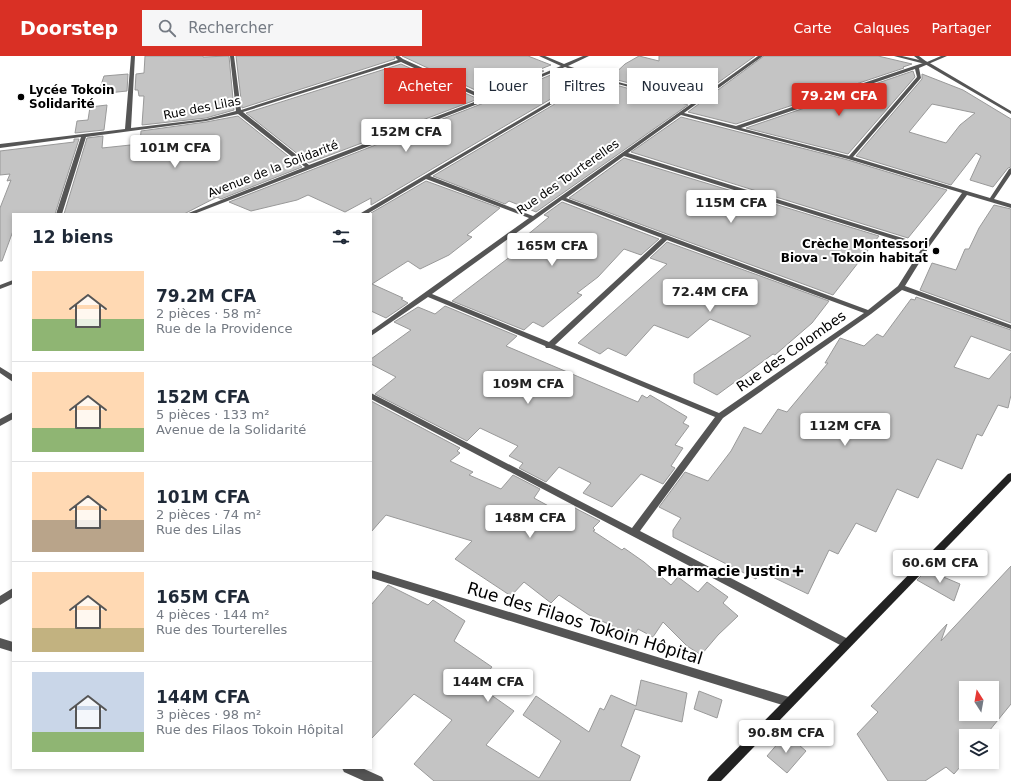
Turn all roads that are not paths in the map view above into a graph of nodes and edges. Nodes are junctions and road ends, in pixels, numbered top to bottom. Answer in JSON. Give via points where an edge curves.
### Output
{"nodes":[{"id":1,"x":133,"y":56,"type":"edge"},
{"id":2,"x":232,"y":56,"type":"edge"},
{"id":3,"x":396,"y":56,"type":"edge"},
{"id":4,"x":541,"y":56,"type":"edge"},
{"id":5,"x":587,"y":56,"type":"edge"},
{"id":6,"x":761,"y":56,"type":"edge"},
{"id":7,"x":896,"y":56,"type":"edge"},
{"id":8,"x":916,"y":56,"type":"edge"},
{"id":9,"x":945,"y":56,"type":"edge"},
{"id":10,"x":401,"y":60,"type":"junction"},
{"id":11,"x":926,"y":63,"type":"junction"},
{"id":12,"x":563,"y":66,"type":"junction"},
{"id":13,"x":917,"y":67,"type":"junction"},
{"id":14,"x":570,"y":68,"type":"edge"},
{"id":15,"x":542,"y":75,"type":"edge"},
{"id":16,"x":718,"y":86,"type":"edge"},
{"id":17,"x":474,"y":93,"type":"edge"},
{"id":18,"x":550,"y":103,"type":"edge"},
{"id":19,"x":474,"y":104,"type":"edge"},
{"id":20,"x":693,"y":104,"type":"edge"},
{"id":21,"x":239,"y":112,"type":"junction"},
{"id":22,"x":1011,"y":113,"type":"edge"},
{"id":23,"x":682,"y":114,"type":"junction"},
{"id":24,"x":736,"y":128,"type":"junction"},
{"id":25,"x":128,"y":129,"type":"junction"},
{"id":26,"x":84,"y":135,"type":"junction"},
{"id":27,"x":0,"y":146,"type":"edge"},
{"id":28,"x":624,"y":154,"type":"junction"},
{"id":29,"x":850,"y":158,"type":"junction"},
{"id":30,"x":308,"y":167,"type":"junction"},
{"id":31,"x":1011,"y":170,"type":"edge"},
{"id":32,"x":427,"y":177,"type":"junction"},
{"id":33,"x":965,"y":193,"type":"junction"},
{"id":34,"x":561,"y":198,"type":"junction"},
{"id":35,"x":991,"y":200,"type":"junction"},
{"id":36,"x":1011,"y":206,"type":"edge"},
{"id":37,"x":59,"y":213,"type":"edge"},
{"id":38,"x":192,"y":213,"type":"edge"},
{"id":39,"x":365,"y":213,"type":"edge"},
{"id":40,"x":534,"y":218,"type":"junction"},
{"id":41,"x":666,"y":238,"type":"junction"},
{"id":42,"x":926,"y":247,"type":"junction"},
{"id":43,"x":12,"y":282,"type":"edge"},
{"id":44,"x":0,"y":287,"type":"edge"},
{"id":45,"x":901,"y":287,"type":"junction"},
{"id":46,"x":427,"y":294,"type":"junction"},
{"id":47,"x":869,"y":312,"type":"junction"},
{"id":48,"x":1011,"y":327,"type":"edge"},
{"id":49,"x":372,"y":333,"type":"edge"},
{"id":50,"x":549,"y":346,"type":"junction"},
{"id":51,"x":0,"y":369,"type":"edge"},
{"id":52,"x":12,"y":378,"type":"edge"},
{"id":53,"x":372,"y":397,"type":"edge"},
{"id":54,"x":12,"y":416,"type":"edge"},
{"id":55,"x":720,"y":416,"type":"junction"},
{"id":56,"x":0,"y":423,"type":"edge"},
{"id":57,"x":1011,"y":476,"type":"edge"},
{"id":58,"x":634,"y":532,"type":"junction"},
{"id":59,"x":372,"y":574,"type":"edge"},
{"id":60,"x":12,"y":593,"type":"edge"},
{"id":61,"x":0,"y":601,"type":"edge"},
{"id":62,"x":0,"y":643,"type":"edge"},
{"id":63,"x":846,"y":643,"type":"junction"},
{"id":64,"x":12,"y":647,"type":"edge"},
{"id":65,"x":790,"y":702,"type":"junction"},
{"id":66,"x":350,"y":769,"type":"edge"},
{"id":67,"x":378,"y":781,"type":"edge"},
{"id":68,"x":713,"y":781,"type":"edge"}],
"edges":[{"from":1,"to":25,"type":"street"},
{"from":2,"to":21,"type":"street"},
{"from":3,"to":10,"type":"street"},
{"from":4,"to":12,"type":"street"},
{"from":5,"to":12,"type":"street","name":"Avenue de la Solidarité"},
{"from":6,"to":16,"type":"street","name":"Rue des Tourterelles"},
{"from":7,"to":11,"type":"street"},
{"from":8,"to":11,"type":"street"},
{"from":9,"to":11,"type":"street"},
{"from":10,"to":17,"type":"street"},
{"from":10,"to":21,"type":"street","name":"Rue des Lilas"},
{"from":11,"to":13,"type":"street"},
{"from":11,"to":22,"type":"street"},
{"from":12,"to":14,"type":"street"},
{"from":12,"to":15,"type":"street","name":"Avenue de la Solidarité"},
{"from":13,"to":24,"type":"street"},
{"from":13,"to":29,"type":"street","via":[[920,77]]},
{"from":18,"to":32,"type":"street"},
{"from":19,"to":30,"type":"street","name":"Avenue de la Solidarité"},
{"from":20,"to":23,"type":"street","name":"Rue des Tourterelles"},
{"from":21,"to":25,"type":"street","name":"Rue des Lilas","via":[[194,122]]},
{"from":21,"to":30,"type":"street"},
{"from":23,"to":24,"type":"street"},
{"from":23,"to":28,"type":"street","name":"Rue des Tourterelles"},
{"from":24,"to":29,"type":"street"},
{"from":25,"to":26,"type":"street","name":"Rue des Lilas"},
{"from":26,"to":27,"type":"street","name":"Rue des Lilas"},
{"from":26,"to":37,"type":"street"},
{"from":28,"to":34,"type":"street","name":"Rue des Tourterelles"},
{"from":28,"to":42,"type":"street"},
{"from":29,"to":33,"type":"street"},
{"from":30,"to":38,"type":"street","name":"Avenue de la Solidarité"},
{"from":31,"to":35,"type":"street"},
{"from":32,"to":39,"type":"street"},
{"from":32,"to":40,"type":"street"},
{"from":33,"to":35,"type":"street"},
{"from":33,"to":42,"type":"street","name":"Rue des Colombes"},
{"from":34,"to":40,"type":"street","name":"Rue des Tourterelles"},
{"from":34,"to":41,"type":"street"},
{"from":35,"to":36,"type":"street"},
{"from":40,"to":46,"type":"street","name":"Rue des Tourterelles"},
{"from":41,"to":47,"type":"street"},
{"from":41,"to":50,"type":"street"},
{"from":42,"to":45,"type":"street","name":"Rue des Colombes"},
{"from":43,"to":44,"type":"street"},
{"from":45,"to":47,"type":"street","name":"Rue des Colombes"},
{"from":45,"to":48,"type":"street"},
{"from":46,"to":49,"type":"street","name":"Rue des Tourterelles"},
{"from":46,"to":50,"type":"street"},
{"from":47,"to":55,"type":"street","name":"Rue des Colombes"},
{"from":50,"to":55,"type":"street"},
{"from":51,"to":52,"type":"street"},
{"from":53,"to":58,"type":"street"},
{"from":54,"to":56,"type":"street"},
{"from":55,"to":58,"type":"street","name":"Rue des Colombes"},
{"from":57,"to":63,"type":"main road"},
{"from":58,"to":63,"type":"street"},
{"from":59,"to":65,"type":"street","name":"Rue des Filaos Tokoin Hôpital"},
{"from":60,"to":61,"type":"street"},
{"from":62,"to":64,"type":"street"},
{"from":63,"to":65,"type":"main road"},
{"from":65,"to":68,"type":"main road"},
{"from":66,"to":67,"type":"street"}]}
